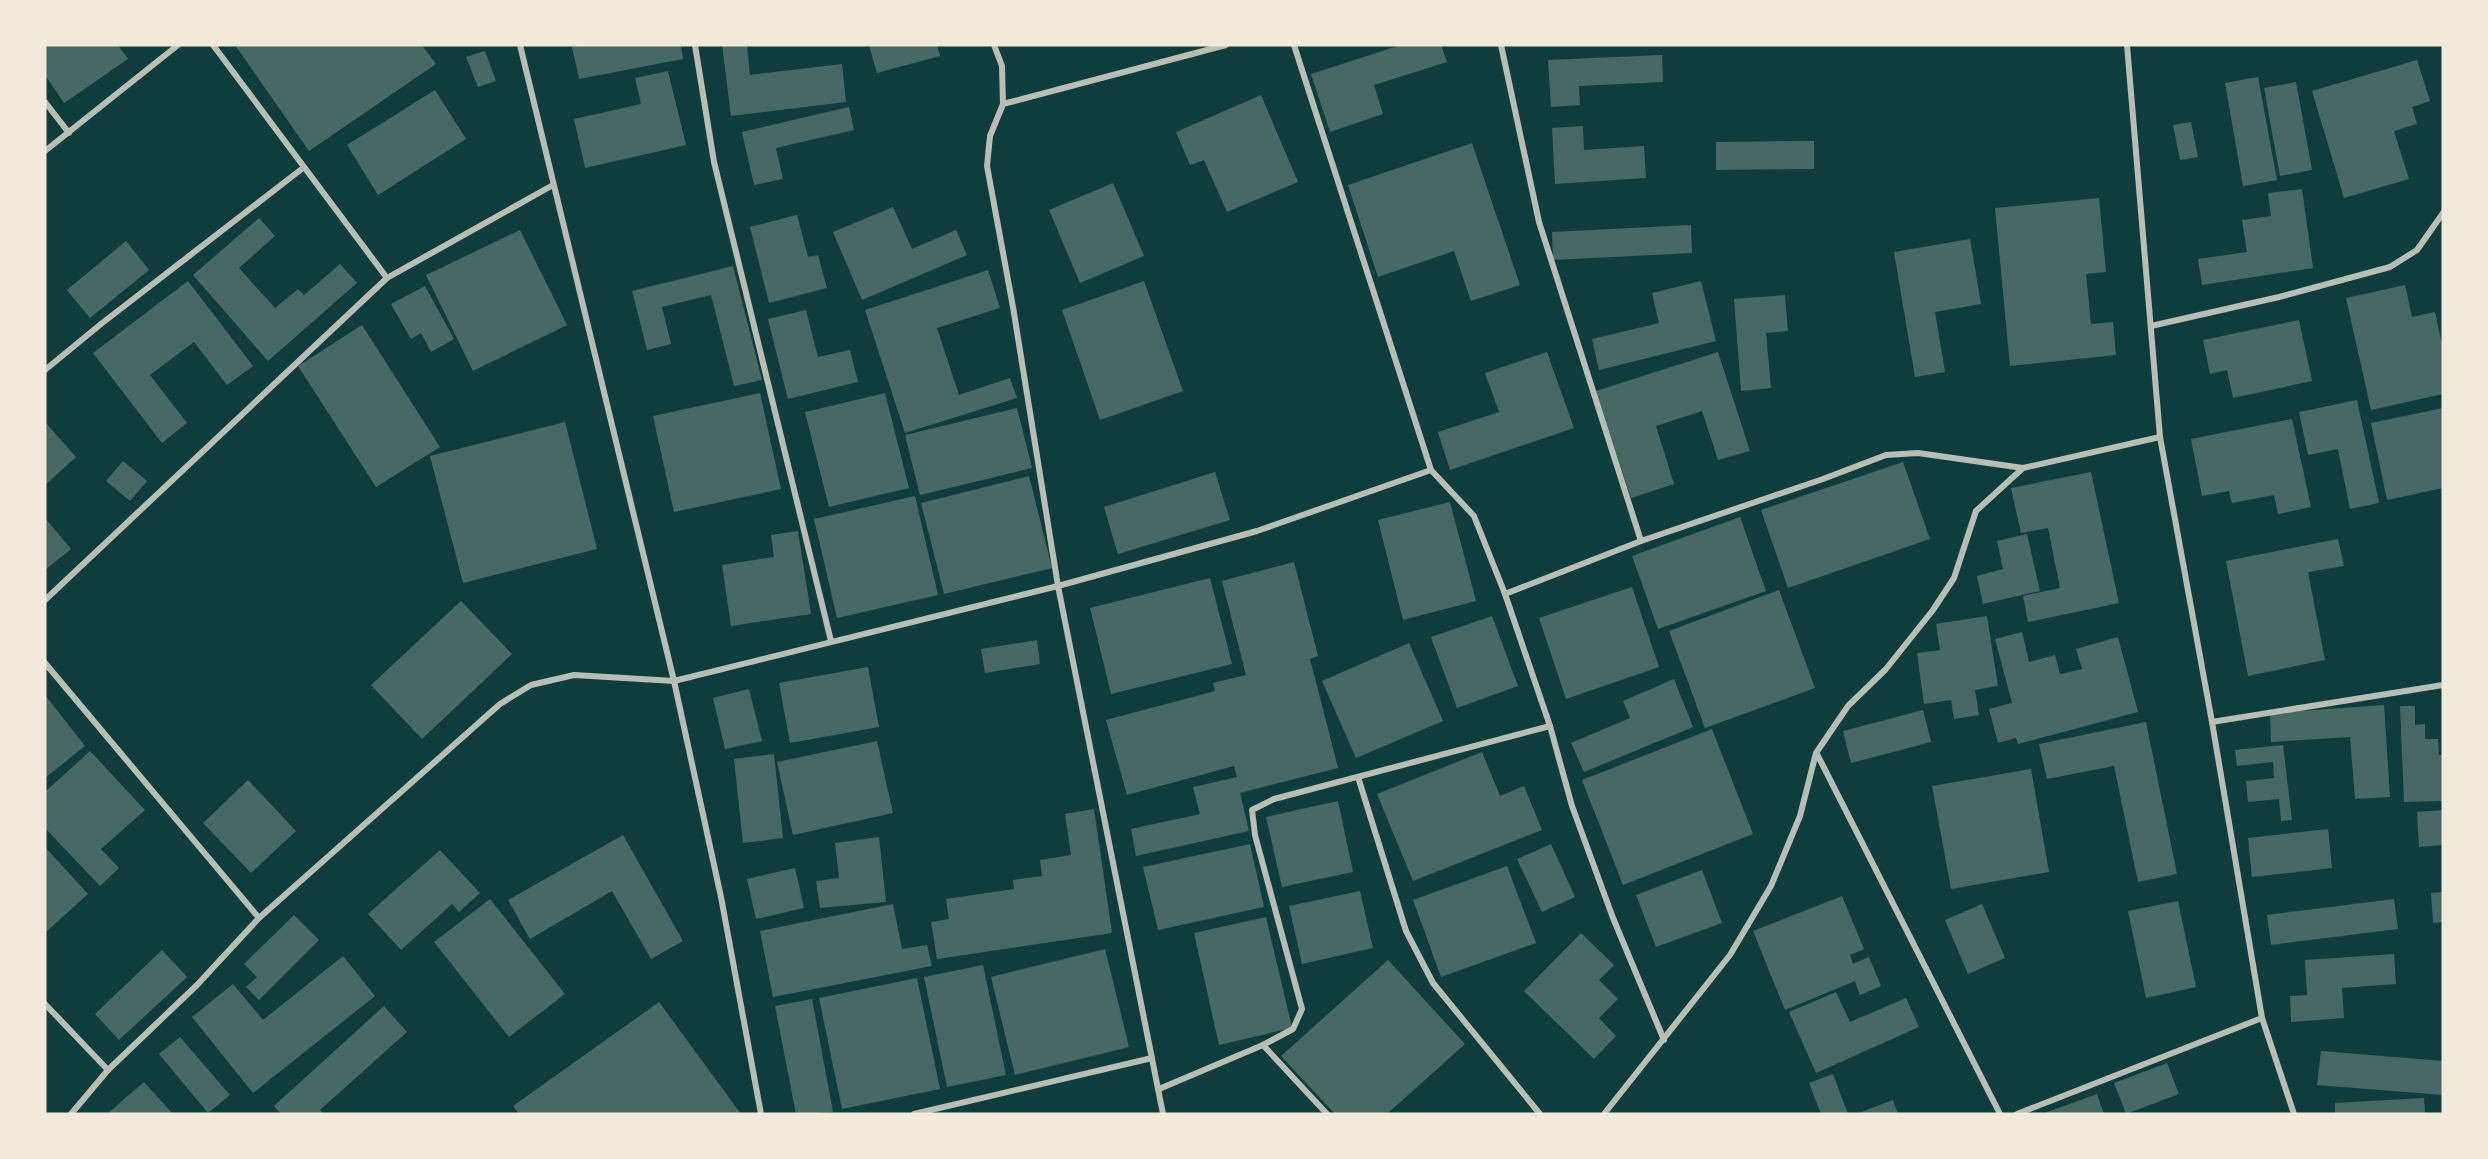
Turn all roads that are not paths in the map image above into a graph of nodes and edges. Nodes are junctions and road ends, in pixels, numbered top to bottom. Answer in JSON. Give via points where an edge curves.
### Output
{"nodes":[{"id":1,"x":178,"y":45,"type":"edge"},
{"id":2,"x":213,"y":45,"type":"edge"},
{"id":3,"x":520,"y":45,"type":"edge"},
{"id":4,"x":695,"y":45,"type":"edge"},
{"id":5,"x":994,"y":45,"type":"edge"},
{"id":6,"x":1226,"y":45,"type":"edge"},
{"id":7,"x":1294,"y":45,"type":"edge"},
{"id":8,"x":1501,"y":45,"type":"edge"},
{"id":9,"x":2127,"y":45,"type":"edge"},
{"id":10,"x":45,"y":102,"type":"edge"},
{"id":11,"x":1003,"y":104,"type":"junction"},
{"id":12,"x":69,"y":134,"type":"junction"},
{"id":13,"x":45,"y":151,"type":"edge"},
{"id":14,"x":303,"y":168,"type":"junction"},
{"id":15,"x":553,"y":185,"type":"junction"},
{"id":16,"x":2443,"y":213,"type":"edge"},
{"id":17,"x":387,"y":278,"type":"junction"},
{"id":18,"x":2151,"y":326,"type":"junction"},
{"id":19,"x":45,"y":370,"type":"edge"},
{"id":20,"x":2160,"y":437,"type":"junction"},
{"id":21,"x":2023,"y":468,"type":"junction"},
{"id":22,"x":1431,"y":470,"type":"junction"},
{"id":23,"x":1641,"y":541,"type":"junction"},
{"id":24,"x":1058,"y":586,"type":"junction"},
{"id":25,"x":1505,"y":594,"type":"junction"},
{"id":26,"x":45,"y":600,"type":"edge"},
{"id":27,"x":831,"y":641,"type":"junction"},
{"id":28,"x":45,"y":663,"type":"edge"},
{"id":29,"x":674,"y":681,"type":"junction"},
{"id":30,"x":2443,"y":685,"type":"edge"},
{"id":31,"x":2212,"y":722,"type":"junction"},
{"id":32,"x":1550,"y":726,"type":"junction"},
{"id":33,"x":1816,"y":753,"type":"junction"},
{"id":34,"x":1358,"y":777,"type":"junction"},
{"id":35,"x":259,"y":918,"type":"junction"},
{"id":36,"x":45,"y":1004,"type":"edge"},
{"id":37,"x":2262,"y":1018,"type":"junction"},
{"id":38,"x":1665,"y":1040,"type":"junction"},
{"id":39,"x":1263,"y":1045,"type":"junction"},
{"id":40,"x":1152,"y":1058,"type":"junction"},
{"id":41,"x":108,"y":1070,"type":"junction"},
{"id":42,"x":1160,"y":1089,"type":"junction"},
{"id":43,"x":74,"y":1113,"type":"edge"},
{"id":44,"x":761,"y":1114,"type":"edge"},
{"id":45,"x":914,"y":1114,"type":"edge"},
{"id":46,"x":1163,"y":1114,"type":"edge"},
{"id":47,"x":1327,"y":1114,"type":"edge"},
{"id":48,"x":1540,"y":1114,"type":"edge"},
{"id":49,"x":1604,"y":1114,"type":"edge"},
{"id":50,"x":2000,"y":1114,"type":"edge"},
{"id":51,"x":2017,"y":1114,"type":"edge"},
{"id":52,"x":2294,"y":1114,"type":"edge"}],
"edges":[{"from":1,"to":12,"type":"street"},
{"from":2,"to":14,"type":"street"},
{"from":3,"to":15,"type":"street"},
{"from":4,"to":27,"type":"street","via":[[714,162]]},
{"from":5,"to":11,"type":"street","via":[[1002,66]]},
{"from":6,"to":11,"type":"street"},
{"from":7,"to":22,"type":"street"},
{"from":8,"to":23,"type":"street","via":[[1539,222]]},
{"from":9,"to":18,"type":"street"},
{"from":10,"to":12,"type":"street"},
{"from":11,"to":24,"type":"street","via":[[990,136],[987,166]]},
{"from":12,"to":13,"type":"street"},
{"from":14,"to":17,"type":"street"},
{"from":14,"to":19,"type":"street"},
{"from":15,"to":17,"type":"street"},
{"from":15,"to":29,"type":"street"},
{"from":16,"to":18,"type":"street","via":[[2417,250],[2390,267]]},
{"from":17,"to":26,"type":"street"},
{"from":18,"to":20,"type":"street"},
{"from":20,"to":21,"type":"street"},
{"from":20,"to":31,"type":"street"},
{"from":21,"to":23,"type":"street","via":[[1918,453],[1886,454],[1823,480]]},
{"from":21,"to":33,"type":"street","via":[[1976,511],[1954,578],[1934,610],[1886,669],[1848,706]]},
{"from":22,"to":24,"type":"street","via":[[1257,531]]},
{"from":22,"to":25,"type":"street","via":[[1474,516]]},
{"from":23,"to":25,"type":"street"},
{"from":24,"to":27,"type":"street"},
{"from":24,"to":40,"type":"street"},
{"from":25,"to":32,"type":"street"},
{"from":27,"to":29,"type":"street"},
{"from":28,"to":35,"type":"street"},
{"from":29,"to":35,"type":"street","via":[[574,675],[531,685],[500,704]]},
{"from":29,"to":44,"type":"street","via":[[721,897]]},
{"from":30,"to":31,"type":"street"},
{"from":31,"to":37,"type":"street"},
{"from":32,"to":34,"type":"street"},
{"from":32,"to":38,"type":"street","via":[[1572,806],[1613,918]]},
{"from":33,"to":38,"type":"street","via":[[1800,816],[1771,886],[1730,955]]},
{"from":33,"to":50,"type":"street"},
{"from":34,"to":39,"type":"street","via":[[1274,799],[1252,810],[1302,1009],[1293,1029]]},
{"from":34,"to":48,"type":"street","via":[[1406,931],[1433,983]]},
{"from":35,"to":41,"type":"street","via":[[198,985]]},
{"from":36,"to":41,"type":"street"},
{"from":37,"to":51,"type":"street"},
{"from":37,"to":52,"type":"street"},
{"from":38,"to":49,"type":"street"},
{"from":39,"to":42,"type":"street"},
{"from":39,"to":47,"type":"street"},
{"from":40,"to":42,"type":"street"},
{"from":40,"to":45,"type":"street"},
{"from":41,"to":43,"type":"street"},
{"from":42,"to":46,"type":"street"}]}
